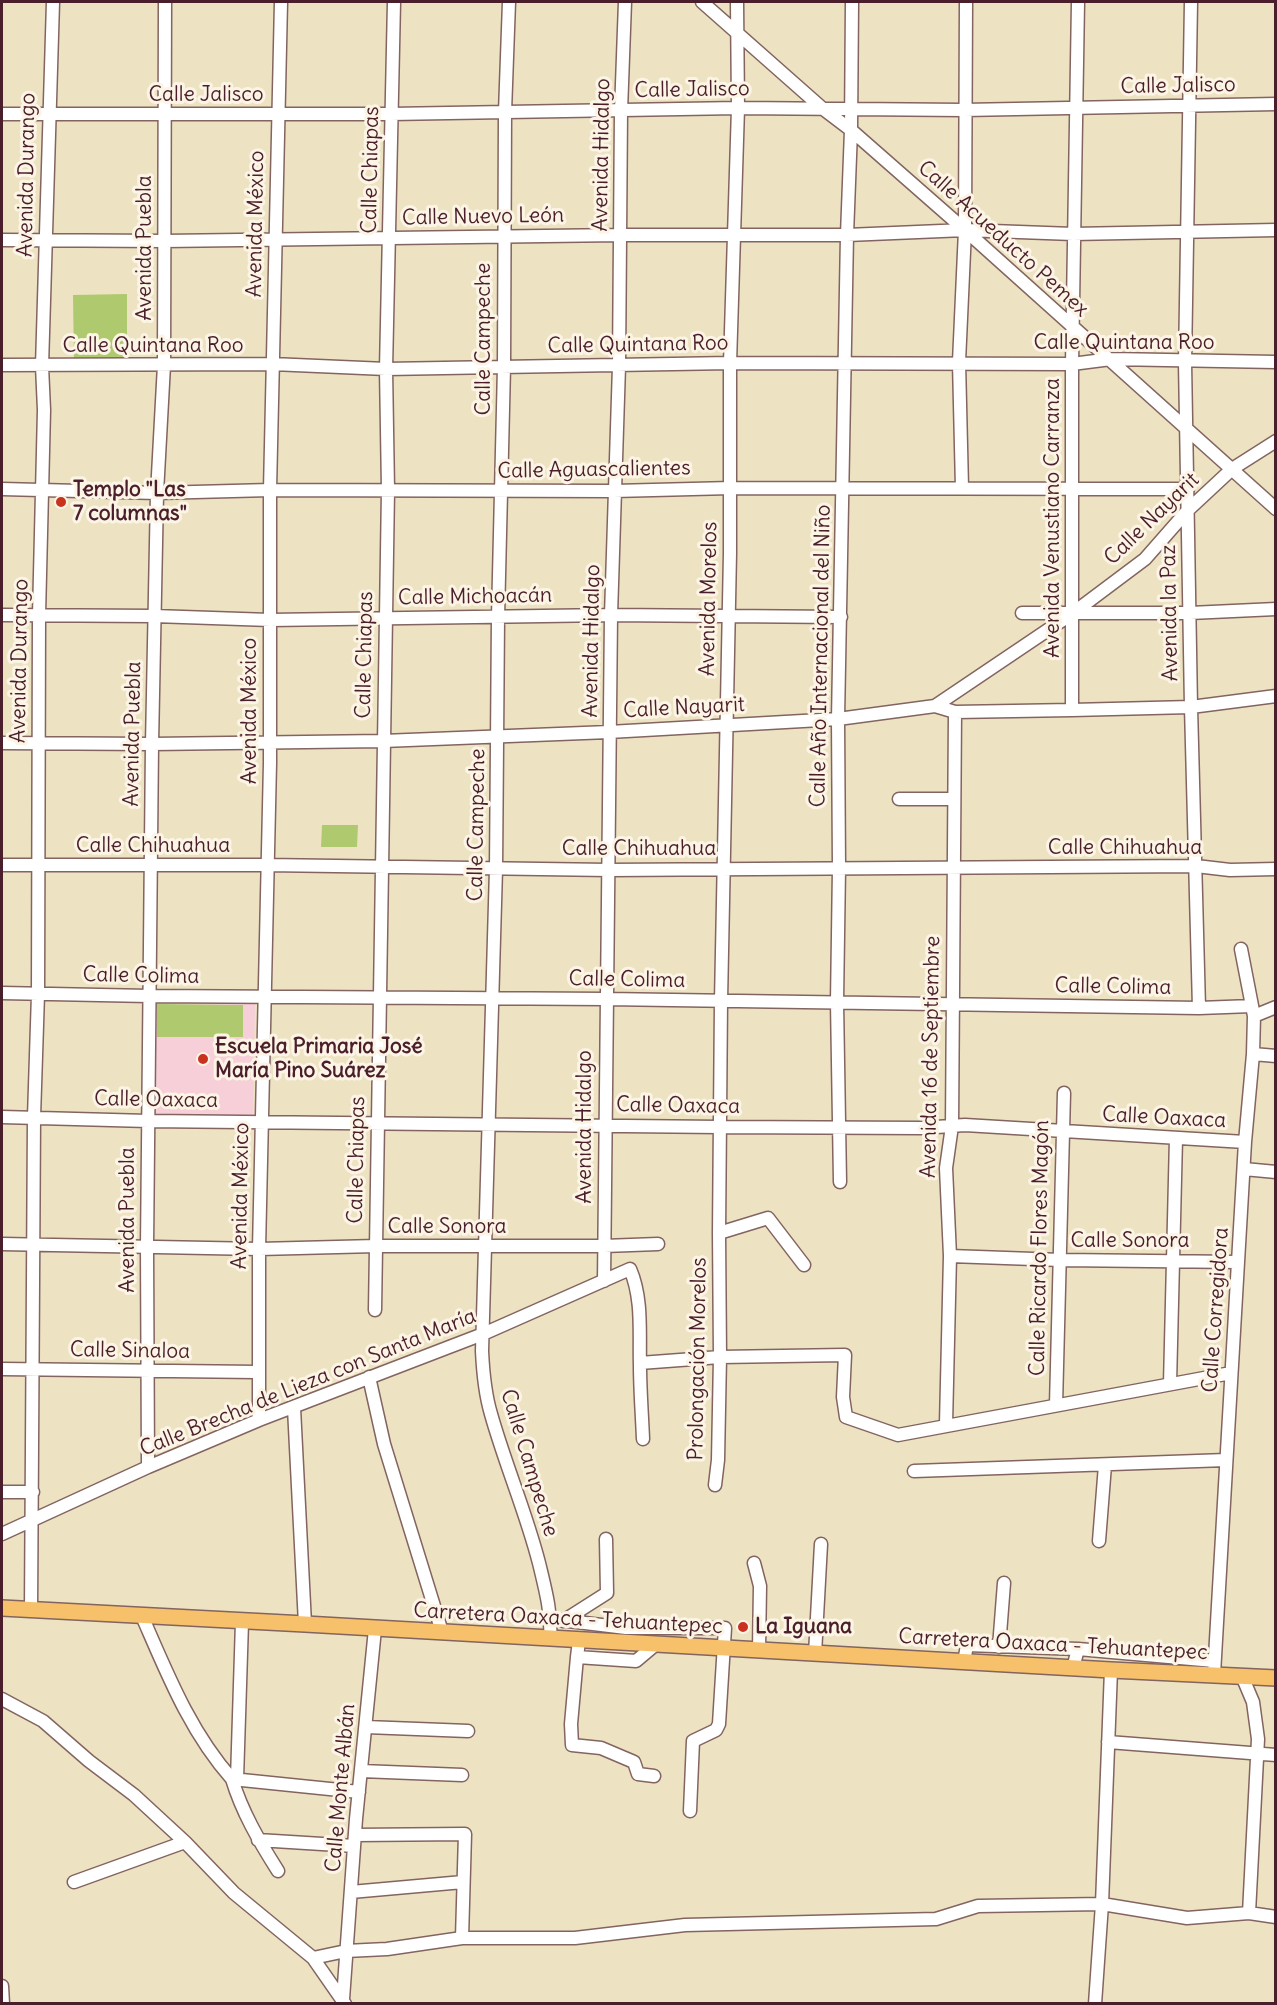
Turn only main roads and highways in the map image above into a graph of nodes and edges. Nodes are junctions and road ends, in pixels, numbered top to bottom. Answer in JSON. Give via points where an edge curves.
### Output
{"nodes":[{"id":1,"x":2,"y":1608,"type":"edge"},
{"id":2,"x":1275,"y":1678,"type":"edge"}],
"edges":[{"from":1,"to":2,"type":"main road","name":"Carretera Oaxaca - Tehuantepec","via":[[1111,1670],[1214,1668],[1242,1676]]}]}
